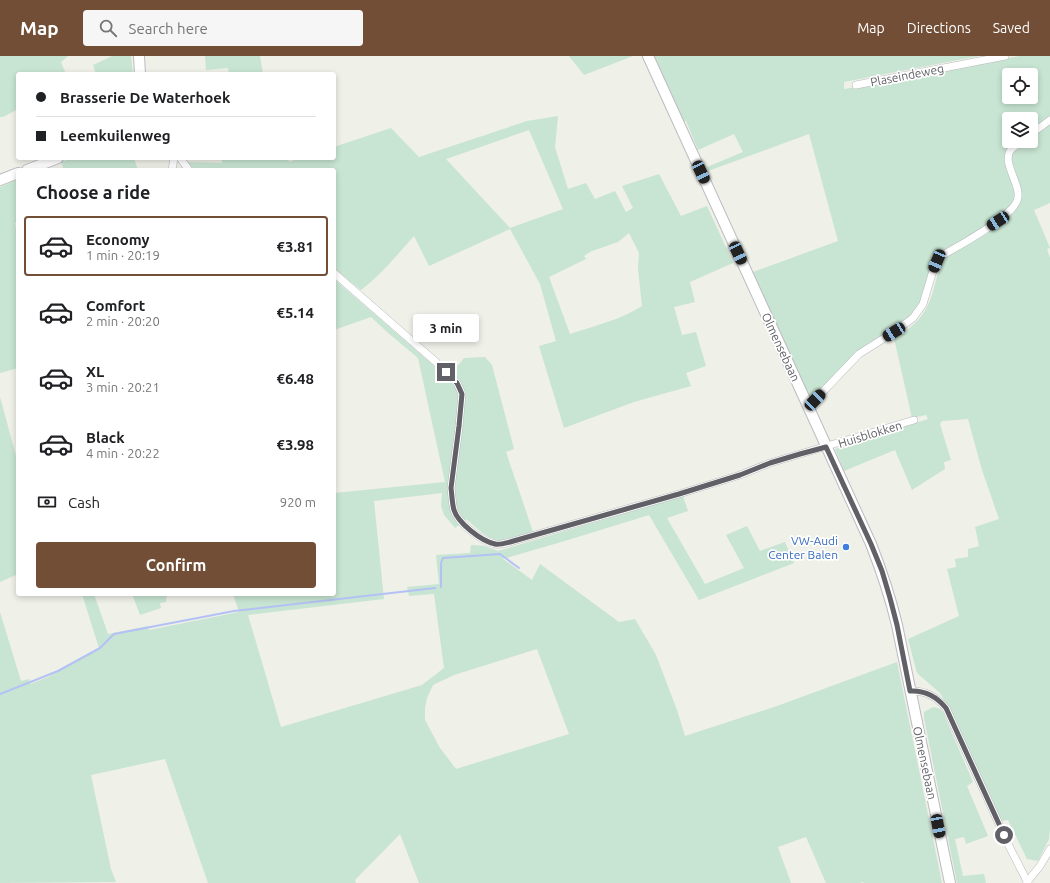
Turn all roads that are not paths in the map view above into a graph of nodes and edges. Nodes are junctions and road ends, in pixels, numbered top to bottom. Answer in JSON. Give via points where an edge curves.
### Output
{"nodes":[{"id":1,"x":139,"y":56,"type":"edge"},
{"id":2,"x":648,"y":56,"type":"edge"},
{"id":3,"x":1005,"y":56,"type":"edge"},
{"id":4,"x":140,"y":72,"type":"edge"},
{"id":5,"x":856,"y":85,"type":"dead end"},
{"id":6,"x":1050,"y":120,"type":"edge"},
{"id":7,"x":1038,"y":129,"type":"edge"},
{"id":8,"x":1013,"y":148,"type":"edge"},
{"id":9,"x":53,"y":160,"type":"edge"},
{"id":10,"x":182,"y":160,"type":"edge"},
{"id":11,"x":32,"y":168,"type":"edge"},
{"id":12,"x":188,"y":168,"type":"edge"},
{"id":13,"x":16,"y":175,"type":"edge"},
{"id":14,"x":0,"y":180,"type":"edge"},
{"id":15,"x":336,"y":275,"type":"edge"},
{"id":16,"x":808,"y":405,"type":"junction"},
{"id":17,"x":914,"y":420,"type":"dead end"},
{"id":18,"x":826,"y":447,"type":"junction"},
{"id":19,"x":910,"y":691,"type":"junction"},
{"id":20,"x":1050,"y":849,"type":"edge"},
{"id":21,"x":1028,"y":882,"type":"edge"},
{"id":22,"x":950,"y":883,"type":"edge"}],
"edges":[{"from":1,"to":4,"type":"street"},
{"from":2,"to":16,"type":"street","name":"Olmensebaan"},
{"from":3,"to":5,"type":"street","name":"Plaseindeweg"},
{"from":6,"to":7,"type":"street"},
{"from":8,"to":16,"type":"street","via":[[1008,158],[1018,193],[1016,204],[998,221],[943,255],[937,261],[923,304],[913,318],[859,354]]},
{"from":9,"to":11,"type":"street"},
{"from":10,"to":12,"type":"street"},
{"from":13,"to":14,"type":"street"},
{"from":15,"to":18,"type":"street","name":"Huisblokken","via":[[457,383],[462,394],[451,488],[454,511],[473,532],[487,541],[496,544],[510,542],[679,494]]},
{"from":16,"to":18,"type":"street","name":"Olmensebaan"},
{"from":17,"to":18,"type":"street","name":"Huisblokken"},
{"from":18,"to":19,"type":"street","name":"Olmensebaan","via":[[882,571],[897,625]]},
{"from":19,"to":21,"type":"street","via":[[919,690],[929,694],[946,708]]},
{"from":19,"to":22,"type":"street","name":"Olmensebaan"},
{"from":20,"to":21,"type":"street"}]}
